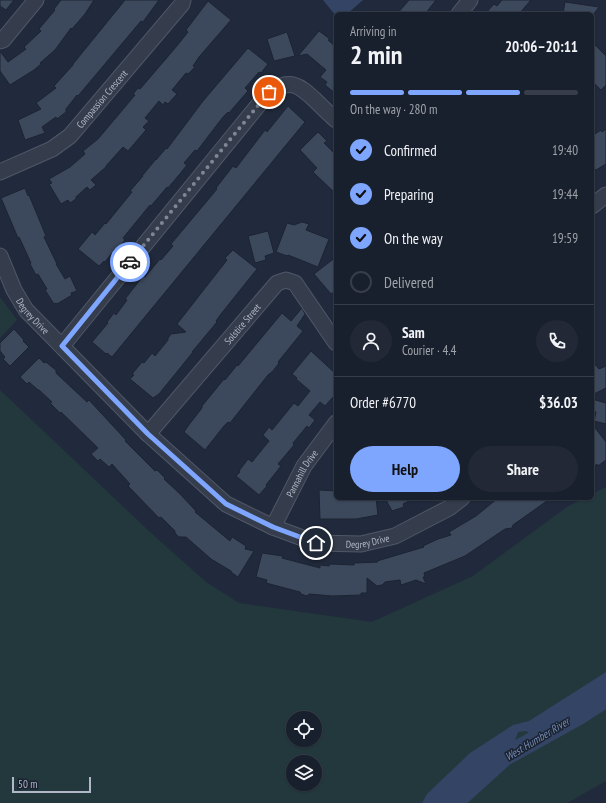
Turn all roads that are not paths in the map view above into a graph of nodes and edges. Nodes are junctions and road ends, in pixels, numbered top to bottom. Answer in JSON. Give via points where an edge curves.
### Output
{"nodes":[{"id":1,"x":36,"y":0,"type":"edge"},
{"id":2,"x":183,"y":0,"type":"edge"},
{"id":3,"x":470,"y":0,"type":"edge"},
{"id":4,"x":461,"y":12,"type":"edge"},
{"id":5,"x":0,"y":41,"type":"edge"},
{"id":6,"x":334,"y":118,"type":"edge"},
{"id":7,"x":0,"y":172,"type":"edge"},
{"id":8,"x":0,"y":256,"type":"edge"},
{"id":9,"x":334,"y":340,"type":"edge"},
{"id":10,"x":62,"y":346,"type":"junction"},
{"id":11,"x":334,"y":426,"type":"edge"},
{"id":12,"x":148,"y":434,"type":"junction"},
{"id":13,"x":459,"y":500,"type":"edge"},
{"id":14,"x":273,"y":527,"type":"junction"}],
"edges":[{"from":1,"to":5,"type":"street"},
{"from":2,"to":7,"type":"street","name":"Compassion Crescent","via":[[70,136],[52,149]]},
{"from":3,"to":4,"type":"street"},
{"from":6,"to":10,"type":"street","via":[[302,88],[285,85],[269,92]]},
{"from":8,"to":10,"type":"street","name":"Degrey Drive","via":[[14,290],[26,310]]},
{"from":9,"to":12,"type":"street","name":"Solstice Street","via":[[296,283],[286,280],[277,283]]},
{"from":10,"to":12,"type":"street","name":"Degrey Drive"},
{"from":11,"to":14,"type":"street","name":"Pannahill Drive","via":[[304,466]]},
{"from":12,"to":14,"type":"street","name":"Degrey Drive","via":[[226,504]]},
{"from":13,"to":14,"type":"street","name":"Degrey Drive","via":[[395,536],[361,544],[316,543]]}]}
